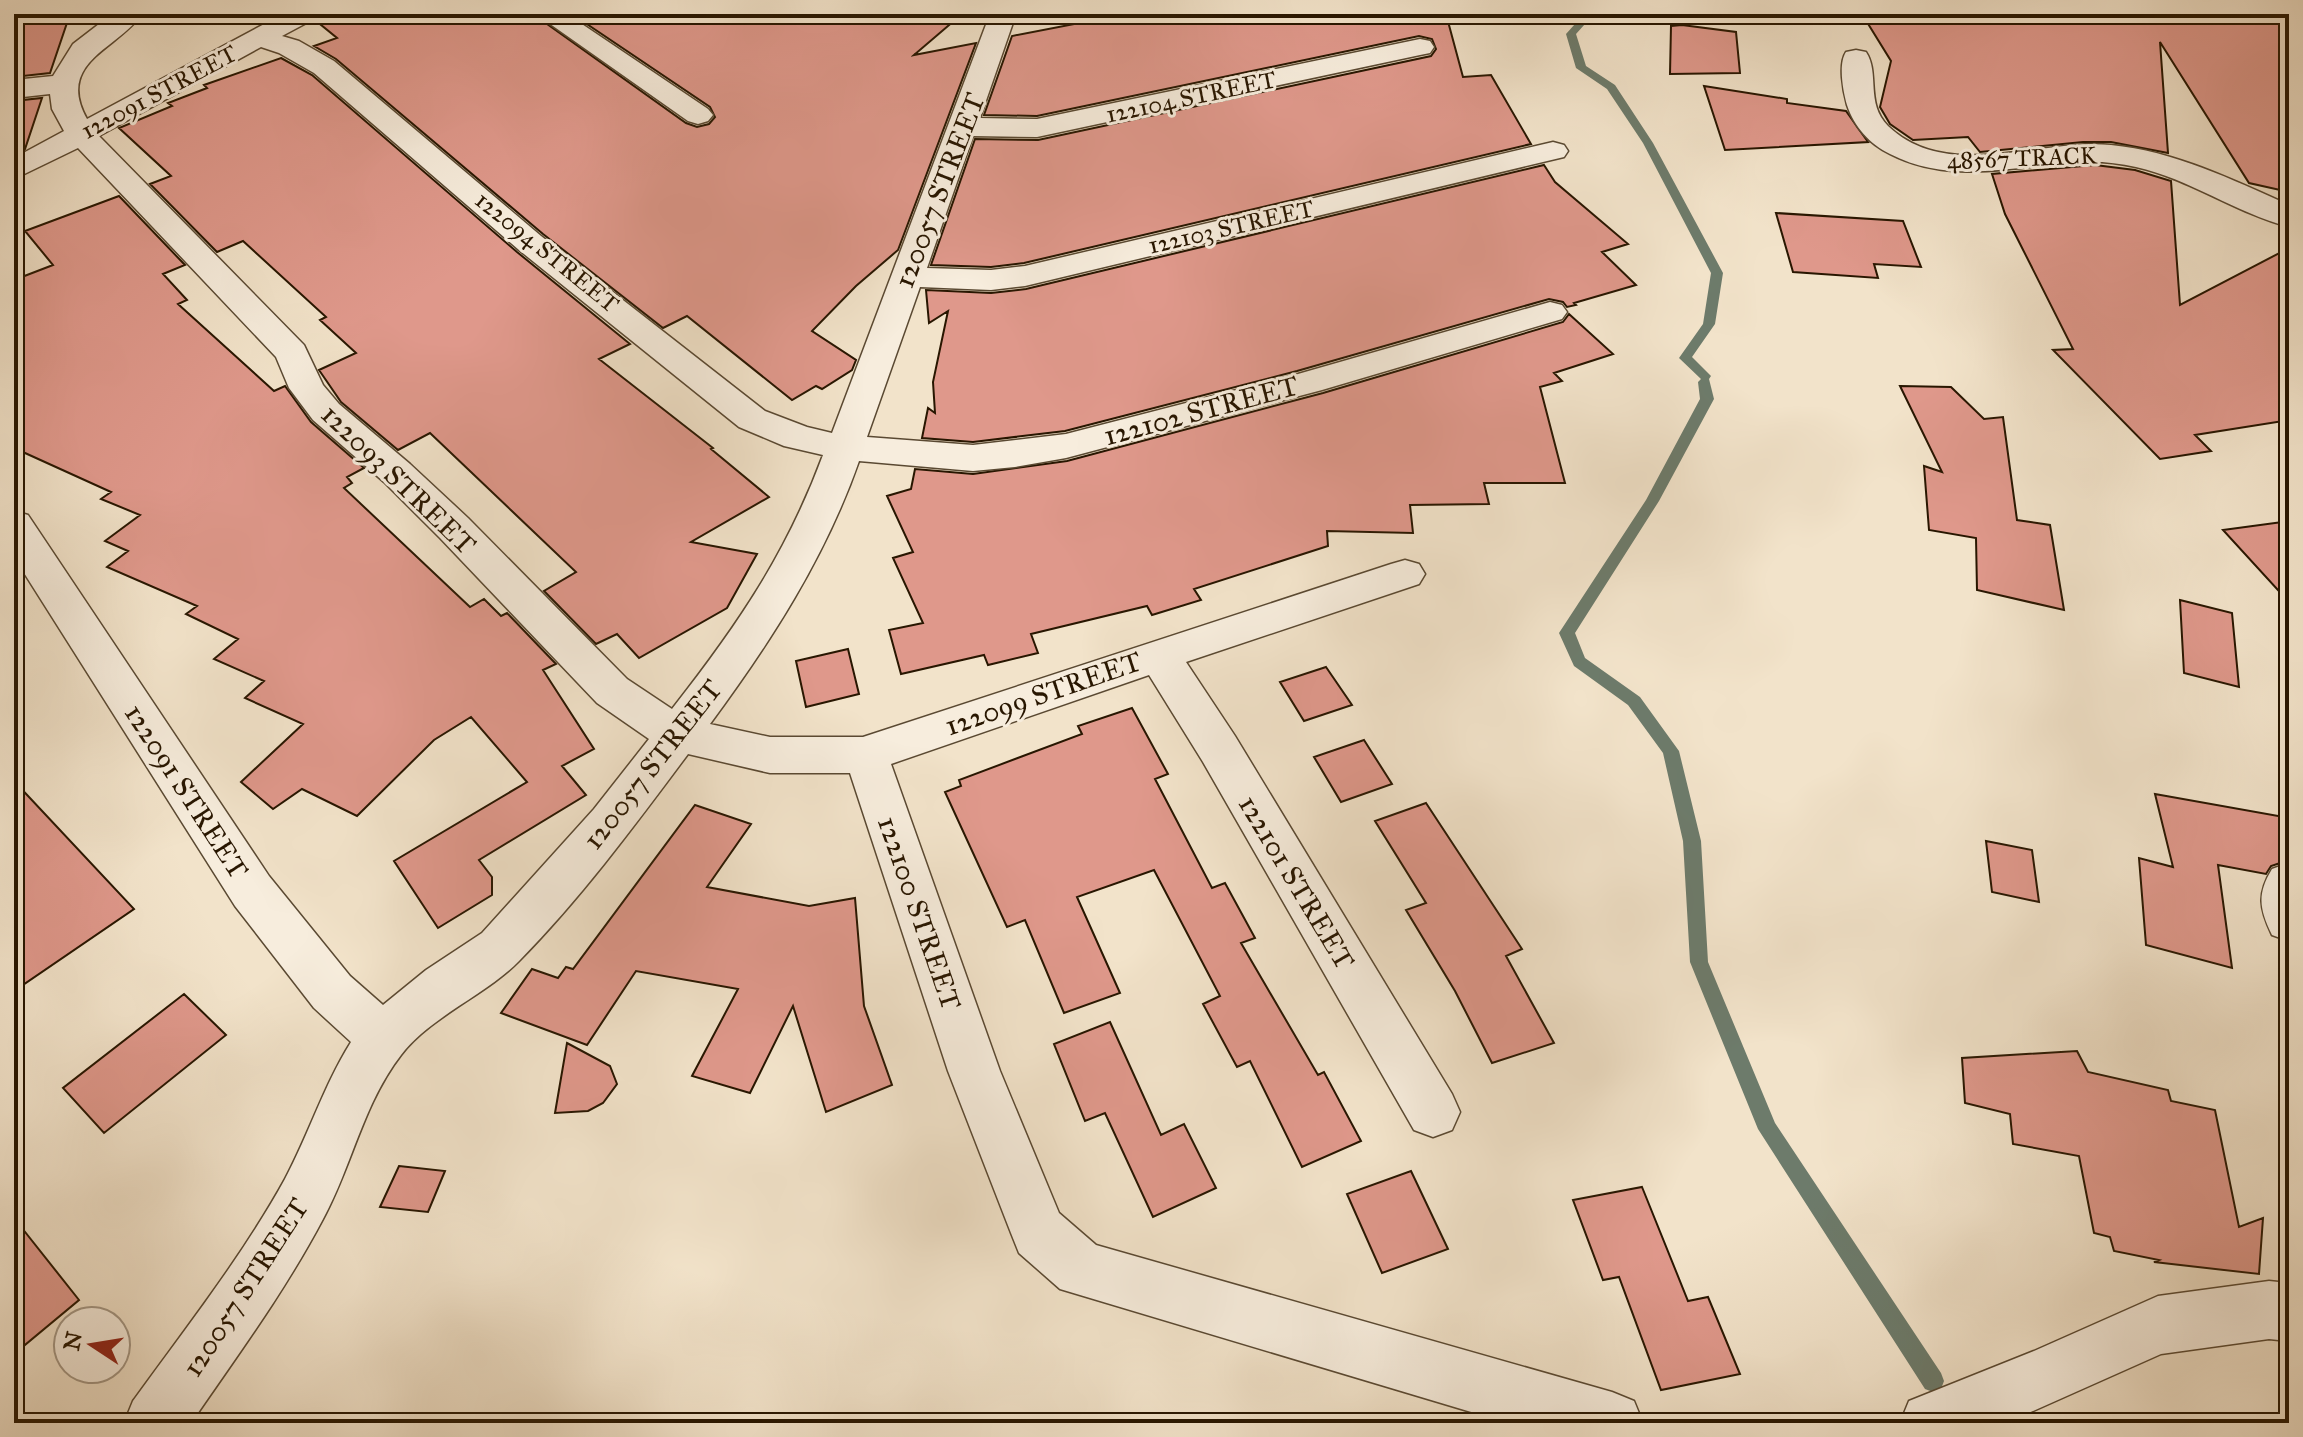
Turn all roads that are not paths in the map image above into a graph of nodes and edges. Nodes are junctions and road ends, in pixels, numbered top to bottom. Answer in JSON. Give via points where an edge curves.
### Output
{"nodes":[{"id":1,"x":129,"y":14,"type":"edge"},
{"id":2,"x":303,"y":14,"type":"edge"},
{"id":3,"x":549,"y":14,"type":"edge"},
{"id":4,"x":1003,"y":14,"type":"edge"},
{"id":5,"x":259,"y":38,"type":"junction"},
{"id":6,"x":1420,"y":47,"type":"dead end"},
{"id":7,"x":1856,"y":58,"type":"dead end"},
{"id":8,"x":63,"y":84,"type":"junction"},
{"id":9,"x":14,"y":89,"type":"edge"},
{"id":10,"x":698,"y":115,"type":"dead end"},
{"id":11,"x":961,"y":127,"type":"junction"},
{"id":12,"x":81,"y":134,"type":"junction"},
{"id":13,"x":1553,"y":151,"type":"dead end"},
{"id":14,"x":14,"y":170,"type":"edge"},
{"id":15,"x":2289,"y":217,"type":"edge"},
{"id":16,"x":906,"y":277,"type":"junction"},
{"id":17,"x":1550,"y":312,"type":"dead end"},
{"id":18,"x":844,"y":448,"type":"junction"},
{"id":19,"x":14,"y":525,"type":"edge"},
{"id":20,"x":1405,"y":574,"type":"dead end"},
{"id":21,"x":1158,"y":654,"type":"junction"},
{"id":22,"x":675,"y":734,"type":"junction"},
{"id":23,"x":866,"y":755,"type":"junction"},
{"id":24,"x":2289,"y":883,"type":"edge"},
{"id":25,"x":2289,"y":920,"type":"edge"},
{"id":26,"x":383,"y":1037,"type":"junction"},
{"id":27,"x":1433,"y":1112,"type":"dead end"},
{"id":28,"x":2289,"y":1312,"type":"edge"},
{"id":29,"x":155,"y":1423,"type":"edge"},
{"id":30,"x":1612,"y":1423,"type":"edge"},
{"id":31,"x":1931,"y":1423,"type":"edge"}],
"edges":[{"from":1,"to":8,"type":"street","via":[[83,50]]},
{"from":2,"to":5,"type":"street","name":"122091 STREET"},
{"from":3,"to":10,"type":"street"},
{"from":4,"to":11,"type":"street","name":"120057 STREET"},
{"from":5,"to":12,"type":"street","name":"122091 STREET"},
{"from":5,"to":18,"type":"street","name":"122094 STREET","via":[[289,47],[324,67],[530,243],[752,419]]},
{"from":6,"to":11,"type":"street","name":"122104 STREET","via":[[1047,126]]},
{"from":7,"to":15,"type":"street","name":"48567 TRACK","via":[[1864,113],[1888,141],[1924,159],[1982,164],[2088,152],[2141,159],[2187,171]]},
{"from":8,"to":9,"type":"street"},
{"from":8,"to":12,"type":"street","via":[[67,109]]},
{"from":11,"to":16,"type":"street","name":"120057 STREET"},
{"from":12,"to":14,"type":"street","name":"122091 STREET"},
{"from":12,"to":22,"type":"street","name":"122093 STREET","via":[[292,353],[307,388],[326,412],[454,528],[612,691]]},
{"from":13,"to":16,"type":"street","name":"122103 STREET","via":[[1025,276]]},
{"from":16,"to":18,"type":"street","name":"120057 STREET"},
{"from":17,"to":18,"type":"street","name":"122102 STREET","via":[[1066,446],[973,458]]},
{"from":18,"to":22,"type":"street","name":"120057 STREET","via":[[796,561],[747,643]]},
{"from":19,"to":26,"type":"street","name":"122091 STREET","via":[[252,891],[332,992]]},
{"from":20,"to":21,"type":"street","name":"122099 STREET"},
{"from":21,"to":23,"type":"street","name":"122099 STREET"},
{"from":21,"to":27,"type":"street","name":"122101 STREET"},
{"from":22,"to":23,"type":"street","name":"122099 STREET","via":[[770,755]]},
{"from":22,"to":26,"type":"street","name":"120057 STREET","via":[[610,823],[500,948]]},
{"from":23,"to":30,"type":"street","name":"122100 STREET","via":[[974,1071],[1039,1233],[1080,1269]]},
{"from":24,"to":25,"type":"street","via":[[2284,892]]},
{"from":26,"to":29,"type":"street","name":"120057 STREET","via":[[352,1088],[305,1197],[266,1263]]},
{"from":28,"to":31,"type":"street","via":[[2158,1325]]}]}
